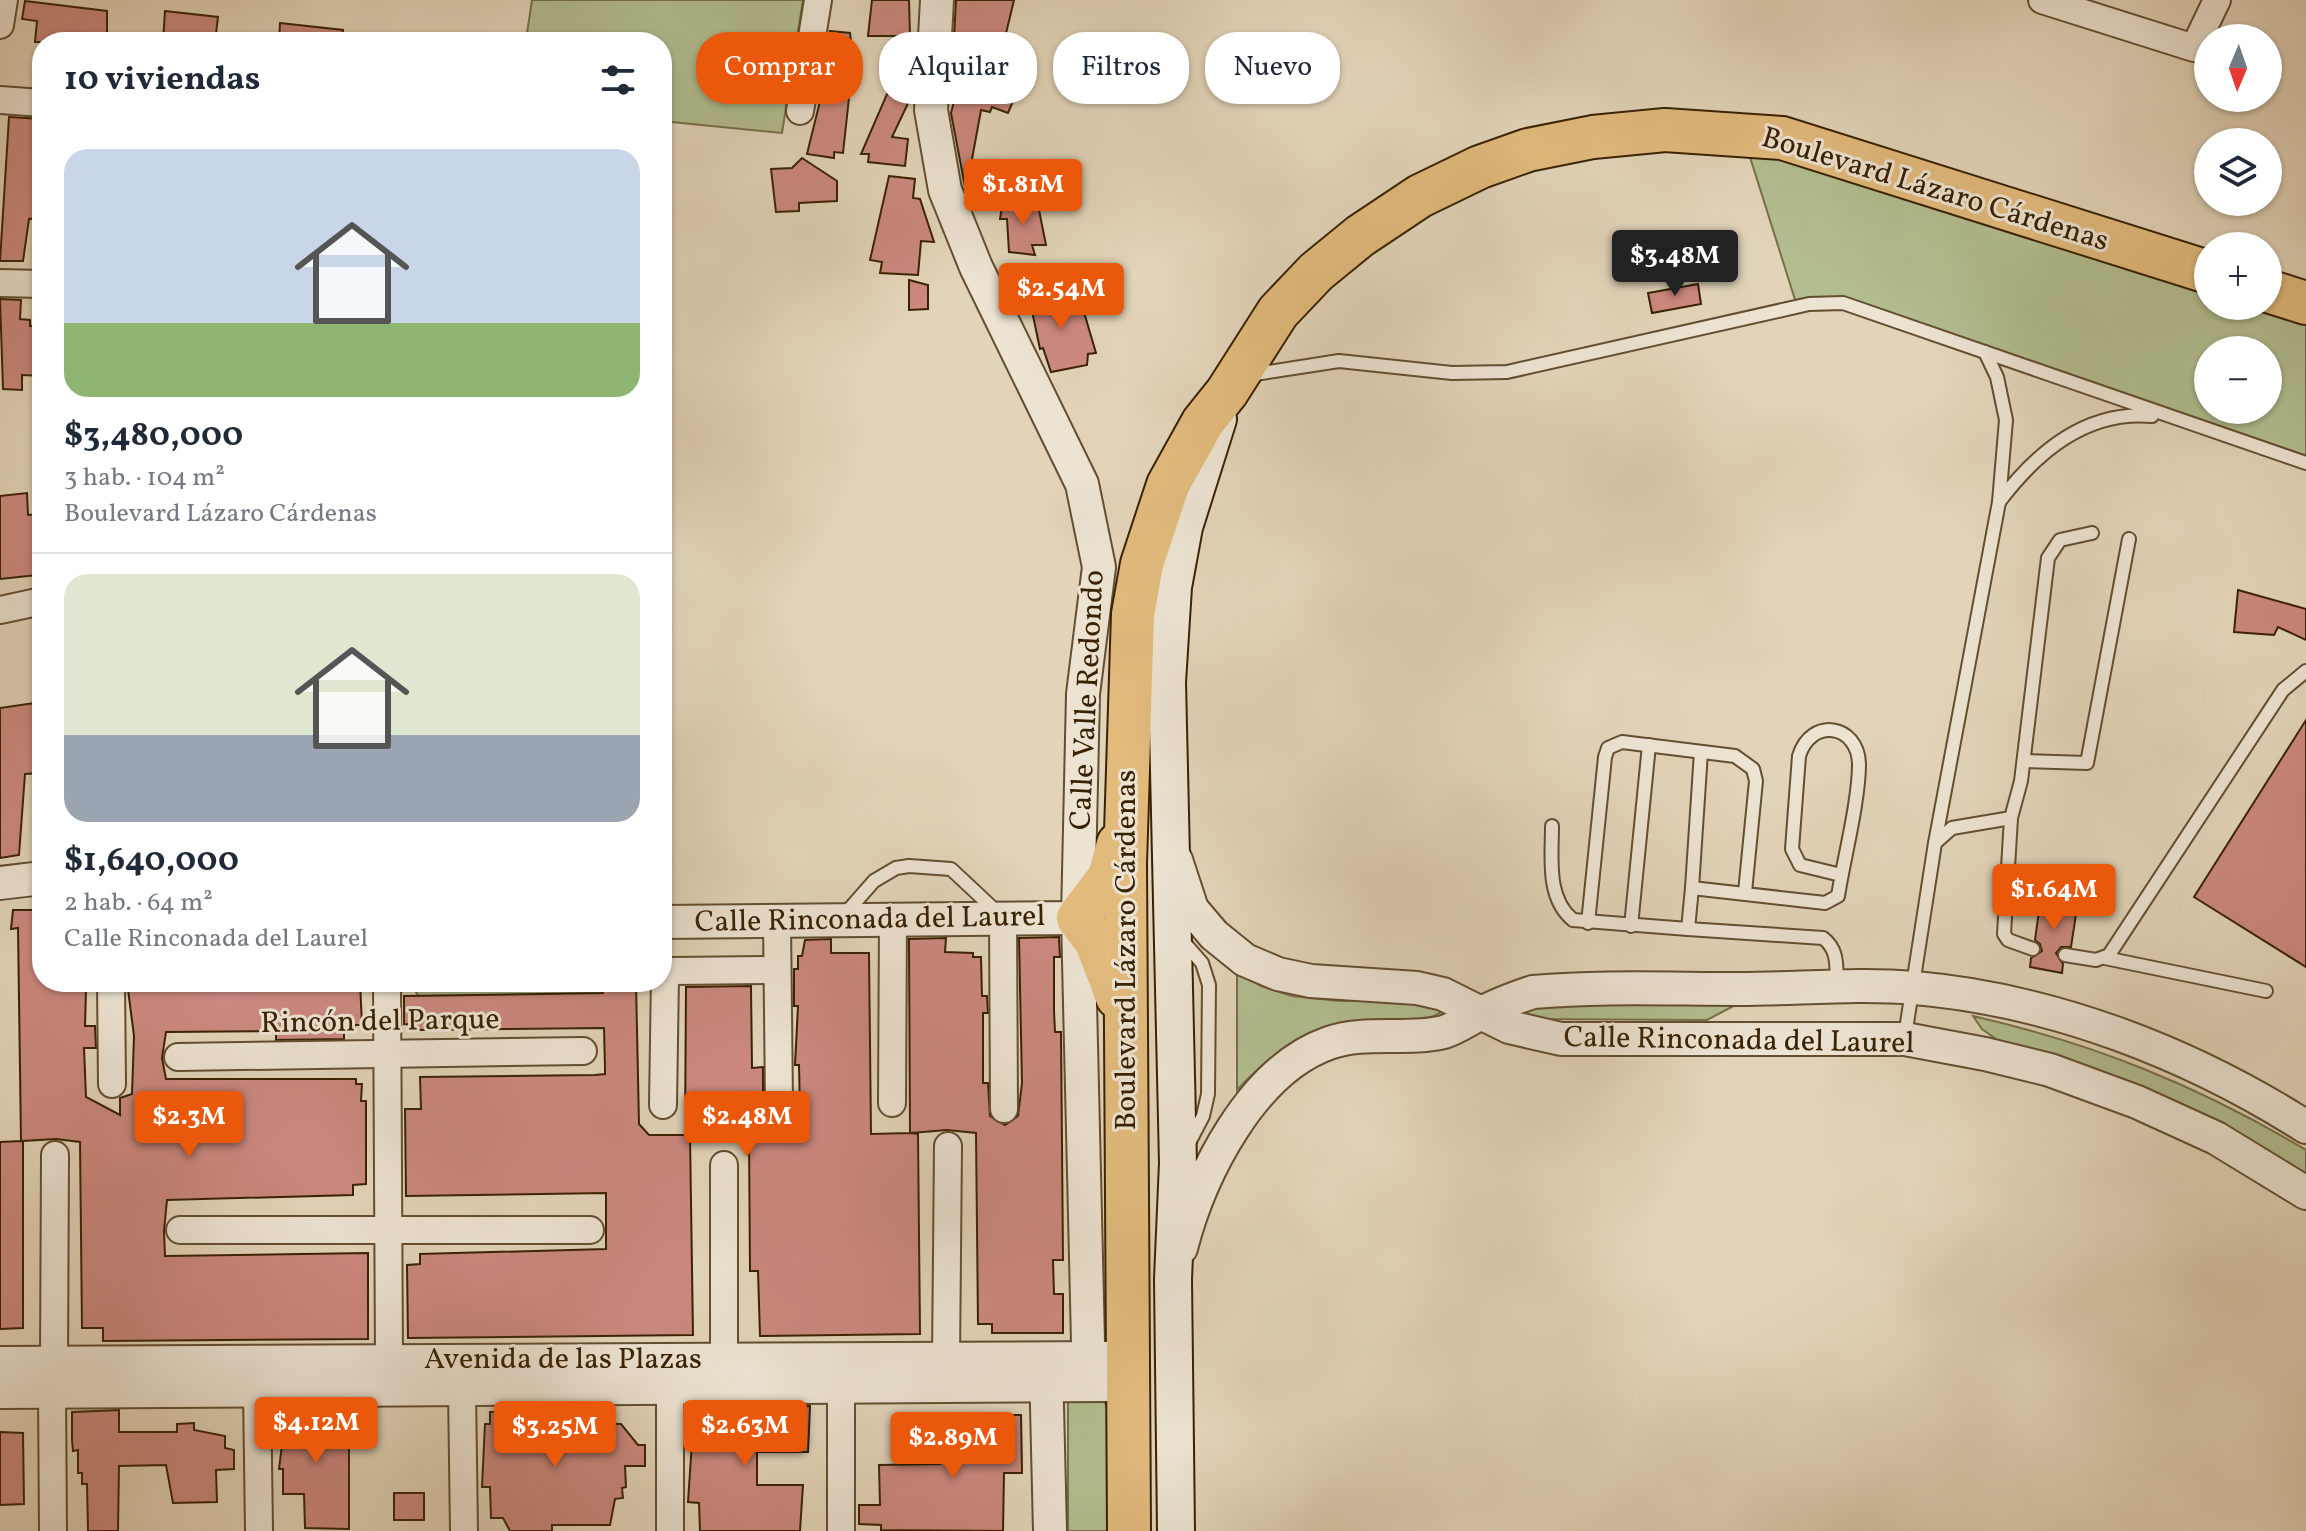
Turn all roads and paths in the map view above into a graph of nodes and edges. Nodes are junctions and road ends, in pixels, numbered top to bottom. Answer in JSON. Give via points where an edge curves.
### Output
{"nodes":[{"id":1,"x":4,"y":0,"type":"edge"},
{"id":2,"x":818,"y":0,"type":"edge"},
{"id":3,"x":937,"y":0,"type":"edge"},
{"id":4,"x":2042,"y":0,"type":"edge"},
{"id":5,"x":2217,"y":0,"type":"edge"},
{"id":6,"x":0,"y":25,"type":"edge"},
{"id":7,"x":0,"y":100,"type":"edge"},
{"id":8,"x":32,"y":102,"type":"edge"},
{"id":9,"x":800,"y":111,"type":"dead end"},
{"id":10,"x":2194,"y":268,"type":"edge"},
{"id":11,"x":0,"y":283,"type":"edge"},
{"id":12,"x":32,"y":284,"type":"edge"},
{"id":13,"x":2282,"y":295,"type":"edge"},
{"id":14,"x":2306,"y":303,"type":"edge"},
{"id":15,"x":1985,"y":352,"type":"junction"},
{"id":16,"x":1230,"y":384,"type":"junction"},
{"id":17,"x":2171,"y":418,"type":"junction"},
{"id":18,"x":2306,"y":463,"type":"edge"},
{"id":19,"x":1999,"y":502,"type":"junction"},
{"id":20,"x":2092,"y":533,"type":"dead end"},
{"id":21,"x":2129,"y":539,"type":"dead end"},
{"id":22,"x":32,"y":603,"type":"edge"},
{"id":23,"x":0,"y":610,"type":"edge"},
{"id":24,"x":2306,"y":671,"type":"edge"},
{"id":25,"x":1649,"y":745,"type":"junction"},
{"id":26,"x":1701,"y":752,"type":"junction"},
{"id":27,"x":2024,"y":761,"type":"junction"},
{"id":28,"x":1126,"y":804,"type":"junction"},
{"id":29,"x":2011,"y":818,"type":"junction"},
{"id":30,"x":1552,"y":826,"type":"dead end"},
{"id":31,"x":1170,"y":841,"type":"junction"},
{"id":32,"x":1935,"y":843,"type":"junction"},
{"id":33,"x":1841,"y":875,"type":"junction"},
{"id":34,"x":32,"y":879,"type":"edge"},
{"id":35,"x":0,"y":883,"type":"edge"},
{"id":36,"x":1692,"y":888,"type":"junction"},
{"id":37,"x":1745,"y":892,"type":"junction"},
{"id":38,"x":1003,"y":918,"type":"junction"},
{"id":39,"x":1078,"y":918,"type":"junction"},
{"id":40,"x":893,"y":919,"type":"junction"},
{"id":41,"x":839,"y":920,"type":"junction"},
{"id":42,"x":777,"y":921,"type":"junction"},
{"id":43,"x":672,"y":922,"type":"edge"},
{"id":44,"x":1588,"y":923,"type":"junction"},
{"id":45,"x":1631,"y":926,"type":"junction"},
{"id":46,"x":1688,"y":929,"type":"junction"},
{"id":47,"x":2033,"y":949,"type":"dead end"},
{"id":48,"x":2065,"y":955,"type":"dead end"},
{"id":49,"x":2105,"y":958,"type":"junction"},
{"id":50,"x":777,"y":970,"type":"junction"},
{"id":51,"x":672,"y":971,"type":"edge"},
{"id":52,"x":1912,"y":988,"type":"junction"},
{"id":53,"x":1837,"y":989,"type":"junction"},
{"id":54,"x":2266,"y":991,"type":"dead end"},
{"id":55,"x":111,"y":992,"type":"edge"},
{"id":56,"x":387,"y":992,"type":"edge"},
{"id":57,"x":665,"y":992,"type":"edge"},
{"id":58,"x":1482,"y":1012,"type":"junction"},
{"id":59,"x":1127,"y":1037,"type":"junction"},
{"id":60,"x":1905,"y":1039,"type":"junction"},
{"id":61,"x":583,"y":1051,"type":"dead end"},
{"id":62,"x":388,"y":1054,"type":"junction"},
{"id":63,"x":178,"y":1057,"type":"dead end"},
{"id":64,"x":112,"y":1084,"type":"dead end"},
{"id":65,"x":779,"y":1101,"type":"dead end"},
{"id":66,"x":892,"y":1103,"type":"dead end"},
{"id":67,"x":663,"y":1105,"type":"dead end"},
{"id":68,"x":1004,"y":1109,"type":"dead end"},
{"id":69,"x":2306,"y":1127,"type":"edge"},
{"id":70,"x":948,"y":1146,"type":"dead end"},
{"id":71,"x":55,"y":1155,"type":"dead end"},
{"id":72,"x":724,"y":1165,"type":"dead end"},
{"id":73,"x":2306,"y":1193,"type":"edge"},
{"id":74,"x":180,"y":1230,"type":"dead end"},
{"id":75,"x":389,"y":1230,"type":"junction"},
{"id":76,"x":590,"y":1230,"type":"dead end"},
{"id":77,"x":1173,"y":1279,"type":"junction"},
{"id":78,"x":724,"y":1359,"type":"junction"},
{"id":79,"x":946,"y":1359,"type":"junction"},
{"id":80,"x":389,"y":1360,"type":"junction"},
{"id":81,"x":0,"y":1363,"type":"edge"},
{"id":82,"x":1046,"y":1372,"type":"junction"},
{"id":83,"x":1108,"y":1372,"type":"junction"},
{"id":84,"x":53,"y":1377,"type":"junction"},
{"id":85,"x":841,"y":1387,"type":"junction"},
{"id":86,"x":670,"y":1389,"type":"junction"},
{"id":87,"x":462,"y":1390,"type":"junction"},
{"id":88,"x":257,"y":1391,"type":"junction"},
{"id":89,"x":0,"y":1392,"type":"edge"},
{"id":90,"x":1129,"y":1530,"type":"edge"},
{"id":91,"x":53,"y":1531,"type":"edge"},
{"id":92,"x":259,"y":1531,"type":"edge"},
{"id":93,"x":464,"y":1531,"type":"edge"},
{"id":94,"x":670,"y":1531,"type":"edge"},
{"id":95,"x":841,"y":1531,"type":"edge"},
{"id":96,"x":1050,"y":1531,"type":"edge"},
{"id":97,"x":1176,"y":1531,"type":"edge"}],
"edges":[{"from":1,"to":6,"type":"street"},
{"from":2,"to":9,"type":"street"},
{"from":3,"to":39,"type":"street","name":"Calle Valle Redondo","via":[[931,110],[945,190],[976,267],[1074,463],[1096,546],[1098,594],[1083,694]]},
{"from":4,"to":5,"type":"street","via":[[2194,48]]},
{"from":7,"to":8,"type":"street"},
{"from":10,"to":16,"type":"highway","name":"Boulevard Lázaro Cárdenas","via":[[1782,138],[1665,130],[1593,137],[1528,150],[1480,167],[1420,196],[1360,236],[1278,312]]},
{"from":11,"to":12,"type":"street"},
{"from":13,"to":14,"type":"highway"},
{"from":15,"to":16,"type":"lane","via":[[1862,309],[1824,303],[1507,372],[1452,373],[1339,361]]},
{"from":15,"to":17,"type":"lane"},
{"from":15,"to":19,"type":"lane","via":[[1997,377],[2006,420]]},
{"from":16,"to":28,"type":"highway","name":"Boulevard Lázaro Cárdenas","via":[[1182,456],[1142,564],[1133,614]]},
{"from":16,"to":31,"type":"main road","name":"Boulevard Lázaro Cárdenas","via":[[1184,527],[1173,587],[1167,682]]},
{"from":17,"to":18,"type":"lane"},
{"from":17,"to":19,"type":"lane","via":[[2122,414],[2087,426],[2045,450]]},
{"from":19,"to":32,"type":"lane"},
{"from":20,"to":27,"type":"lane","via":[[2060,540],[2048,558]]},
{"from":21,"to":27,"type":"lane","via":[[2087,763]]},
{"from":22,"to":23,"type":"street"},
{"from":24,"to":49,"type":"lane","via":[[2283,690]]},
{"from":25,"to":26,"type":"lane"},
{"from":25,"to":44,"type":"lane","via":[[1622,742],[1608,748]]},
{"from":25,"to":45,"type":"lane"},
{"from":26,"to":36,"type":"lane"},
{"from":26,"to":37,"type":"lane","via":[[1735,756],[1753,769]]},
{"from":27,"to":29,"type":"lane"},
{"from":28,"to":39,"type":"highway","via":[[1109,877]]},
{"from":28,"to":59,"type":"highway","name":"Boulevard Lázaro Cárdenas"},
{"from":29,"to":32,"type":"lane","via":[[1952,828]]},
{"from":29,"to":47,"type":"lane","via":[[2004,934]]},
{"from":30,"to":44,"type":"lane","via":[[1561,911]]},
{"from":31,"to":58,"type":"street","name":"Calle Rinconada del Laurel","via":[[1192,909],[1245,960],[1311,981],[1417,988]]},
{"from":31,"to":77,"type":"main road","name":"Boulevard Lázaro Cárdenas","via":[[1178,1163]]},
{"from":32,"to":52,"type":"lane"},
{"from":33,"to":33,"type":"lane","via":[[1859,766],[1853,741],[1826,730],[1811,734],[1799,756],[1792,849],[1800,865]]},
{"from":33,"to":37,"type":"lane","via":[[1838,896],[1825,903]]},
{"from":34,"to":35,"type":"street"},
{"from":36,"to":37,"type":"lane"},
{"from":36,"to":46,"type":"lane"},
{"from":38,"to":39,"type":"street","name":"Calle Rinconada del Laurel"},
{"from":38,"to":40,"type":"street","name":"Calle Rinconada del Laurel"},
{"from":38,"to":41,"type":"lane","via":[[951,869],[909,866],[874,881]]},
{"from":38,"to":68,"type":"street"},
{"from":39,"to":59,"type":"highway","via":[[1113,980]]},
{"from":39,"to":83,"type":"street","name":"Calle Valle Redondo"},
{"from":40,"to":41,"type":"street","name":"Calle Rinconada del Laurel"},
{"from":40,"to":66,"type":"street"},
{"from":41,"to":42,"type":"street","name":"Calle Rinconada del Laurel"},
{"from":42,"to":43,"type":"street","name":"Calle Rinconada del Laurel"},
{"from":42,"to":50,"type":"street"},
{"from":44,"to":45,"type":"lane"},
{"from":45,"to":46,"type":"lane"},
{"from":46,"to":53,"type":"lane","via":[[1823,938],[1835,953]]},
{"from":48,"to":49,"type":"lane"},
{"from":49,"to":54,"type":"lane"},
{"from":50,"to":51,"type":"street"},
{"from":50,"to":65,"type":"street"},
{"from":52,"to":53,"type":"street","name":"Calle Rinconada del Laurel"},
{"from":52,"to":60,"type":"lane"},
{"from":52,"to":69,"type":"street","name":"Calle Rinconada del Laurel","via":[[2002,1000],[2082,1022],[2258,1097]]},
{"from":53,"to":58,"type":"street","name":"Calle Rinconada del Laurel","via":[[1533,992]]},
{"from":55,"to":64,"type":"street"},
{"from":56,"to":62,"type":"street"},
{"from":57,"to":67,"type":"street"},
{"from":58,"to":60,"type":"street","name":"Calle Rinconada del Laurel","via":[[1530,1035],[1561,1039]]},
{"from":58,"to":77,"type":"street","name":"Calle Rinconada del Laurel","via":[[1449,1031],[1420,1038],[1331,1042],[1270,1080],[1246,1109],[1207,1178],[1188,1220]]},
{"from":59,"to":83,"type":"highway","name":"Boulevard Lázaro Cárdenas"},
{"from":60,"to":73,"type":"street","name":"Calle Rinconada del Laurel","via":[[2050,1070],[2137,1102],[2216,1138]]},
{"from":61,"to":62,"type":"street","name":"Rincón del Parque"},
{"from":62,"to":63,"type":"street","name":"Rincón del Parque"},
{"from":62,"to":75,"type":"street"},
{"from":70,"to":79,"type":"street"},
{"from":71,"to":84,"type":"street"},
{"from":72,"to":78,"type":"street"},
{"from":74,"to":75,"type":"street"},
{"from":75,"to":76,"type":"street"},
{"from":75,"to":80,"type":"street"},
{"from":77,"to":97,"type":"main road","name":"Boulevard Lázaro Cárdenas"},
{"from":78,"to":79,"type":"street","name":"Avenida de las Plazas"},
{"from":78,"to":80,"type":"street","name":"Avenida de las Plazas"},
{"from":79,"to":82,"type":"street","name":"Avenida de las Plazas"},
{"from":80,"to":84,"type":"street","name":"Avenida de las Plazas"},
{"from":81,"to":84,"type":"street","name":"Avenida de las Plazas"},
{"from":82,"to":83,"type":"street","name":"Avenida de las Plazas"},
{"from":82,"to":85,"type":"street","name":"Avenida de las Plazas"},
{"from":82,"to":96,"type":"street"},
{"from":83,"to":90,"type":"highway","name":"Boulevard Lázaro Cárdenas"},
{"from":84,"to":88,"type":"street","name":"Avenida de las Plazas"},
{"from":84,"to":89,"type":"street","name":"Avenida de las Plazas"},
{"from":84,"to":91,"type":"street"},
{"from":85,"to":86,"type":"street","name":"Avenida de las Plazas"},
{"from":85,"to":95,"type":"street"},
{"from":86,"to":87,"type":"street","name":"Avenida de las Plazas"},
{"from":86,"to":94,"type":"street"},
{"from":87,"to":88,"type":"street","name":"Avenida de las Plazas"},
{"from":87,"to":93,"type":"street"},
{"from":88,"to":92,"type":"street"}]}
